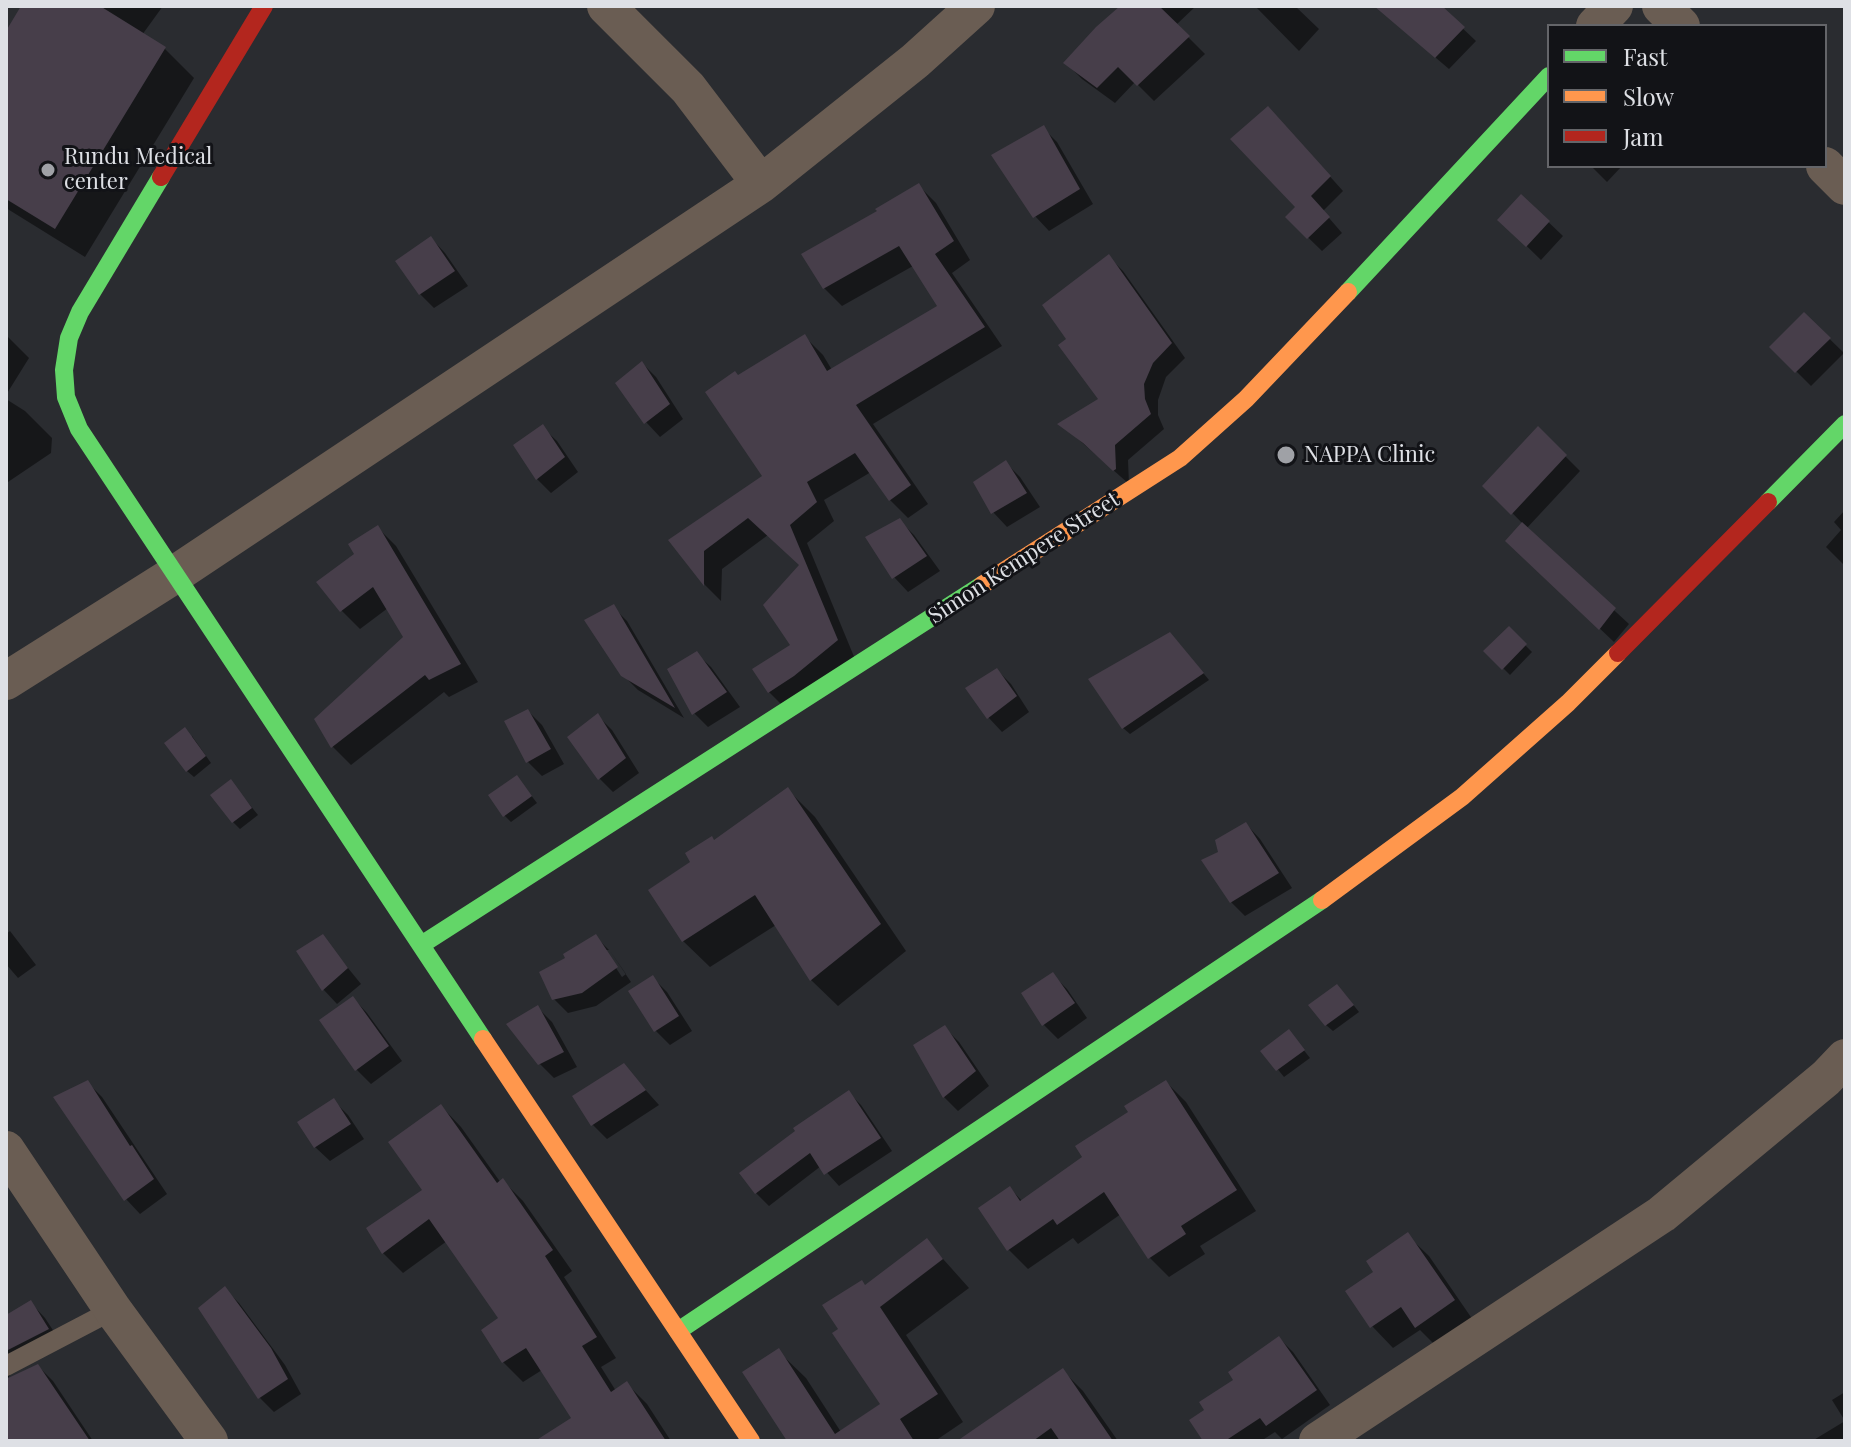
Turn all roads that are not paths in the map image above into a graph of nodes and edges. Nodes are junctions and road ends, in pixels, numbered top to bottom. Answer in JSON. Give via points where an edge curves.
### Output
{"nodes":[{"id":1,"x":264,"y":6,"type":"edge"},
{"id":2,"x":606,"y":6,"type":"edge"},
{"id":3,"x":976,"y":6,"type":"edge"},
{"id":4,"x":1614,"y":6,"type":"edge"},
{"id":5,"x":1661,"y":6,"type":"edge"},
{"id":6,"x":1597,"y":24,"type":"edge"},
{"id":7,"x":1679,"y":24,"type":"edge"},
{"id":8,"x":1547,"y":78,"type":"edge"},
{"id":9,"x":1827,"y":168,"type":"edge"},
{"id":10,"x":761,"y":184,"type":"junction"},
{"id":11,"x":1845,"y":186,"type":"edge"},
{"id":12,"x":1845,"y":424,"type":"edge"},
{"id":13,"x":174,"y":575,"type":"junction"},
{"id":14,"x":6,"y":681,"type":"edge"},
{"id":15,"x":421,"y":945,"type":"junction"},
{"id":16,"x":1845,"y":1058,"type":"edge"},
{"id":17,"x":6,"y":1150,"type":"edge"},
{"id":18,"x":113,"y":1310,"type":"junction"},
{"id":19,"x":678,"y":1331,"type":"junction"},
{"id":20,"x":6,"y":1366,"type":"edge"},
{"id":21,"x":206,"y":1440,"type":"edge"},
{"id":22,"x":751,"y":1441,"type":"edge"},
{"id":23,"x":1318,"y":1441,"type":"edge"}],
"edges":[{"from":1,"to":13,"type":"street","via":[[69,338],[66,397],[79,429]]},
{"from":2,"to":10,"type":"street","via":[[688,88]]},
{"from":3,"to":10,"type":"street"},
{"from":4,"to":6,"type":"street"},
{"from":5,"to":7,"type":"street"},
{"from":8,"to":15,"type":"street","name":"Simon Kempere Street","via":[[1282,362],[1180,458]]},
{"from":9,"to":11,"type":"street"},
{"from":10,"to":13,"type":"street"},
{"from":12,"to":19,"type":"street","via":[[1568,703],[1462,797],[1331,894]]},
{"from":13,"to":14,"type":"street"},
{"from":13,"to":15,"type":"street"},
{"from":15,"to":19,"type":"street"},
{"from":16,"to":23,"type":"street","via":[[1662,1214]]},
{"from":17,"to":18,"type":"street"},
{"from":18,"to":20,"type":"lane"},
{"from":18,"to":21,"type":"street"},
{"from":19,"to":22,"type":"street"}]}
